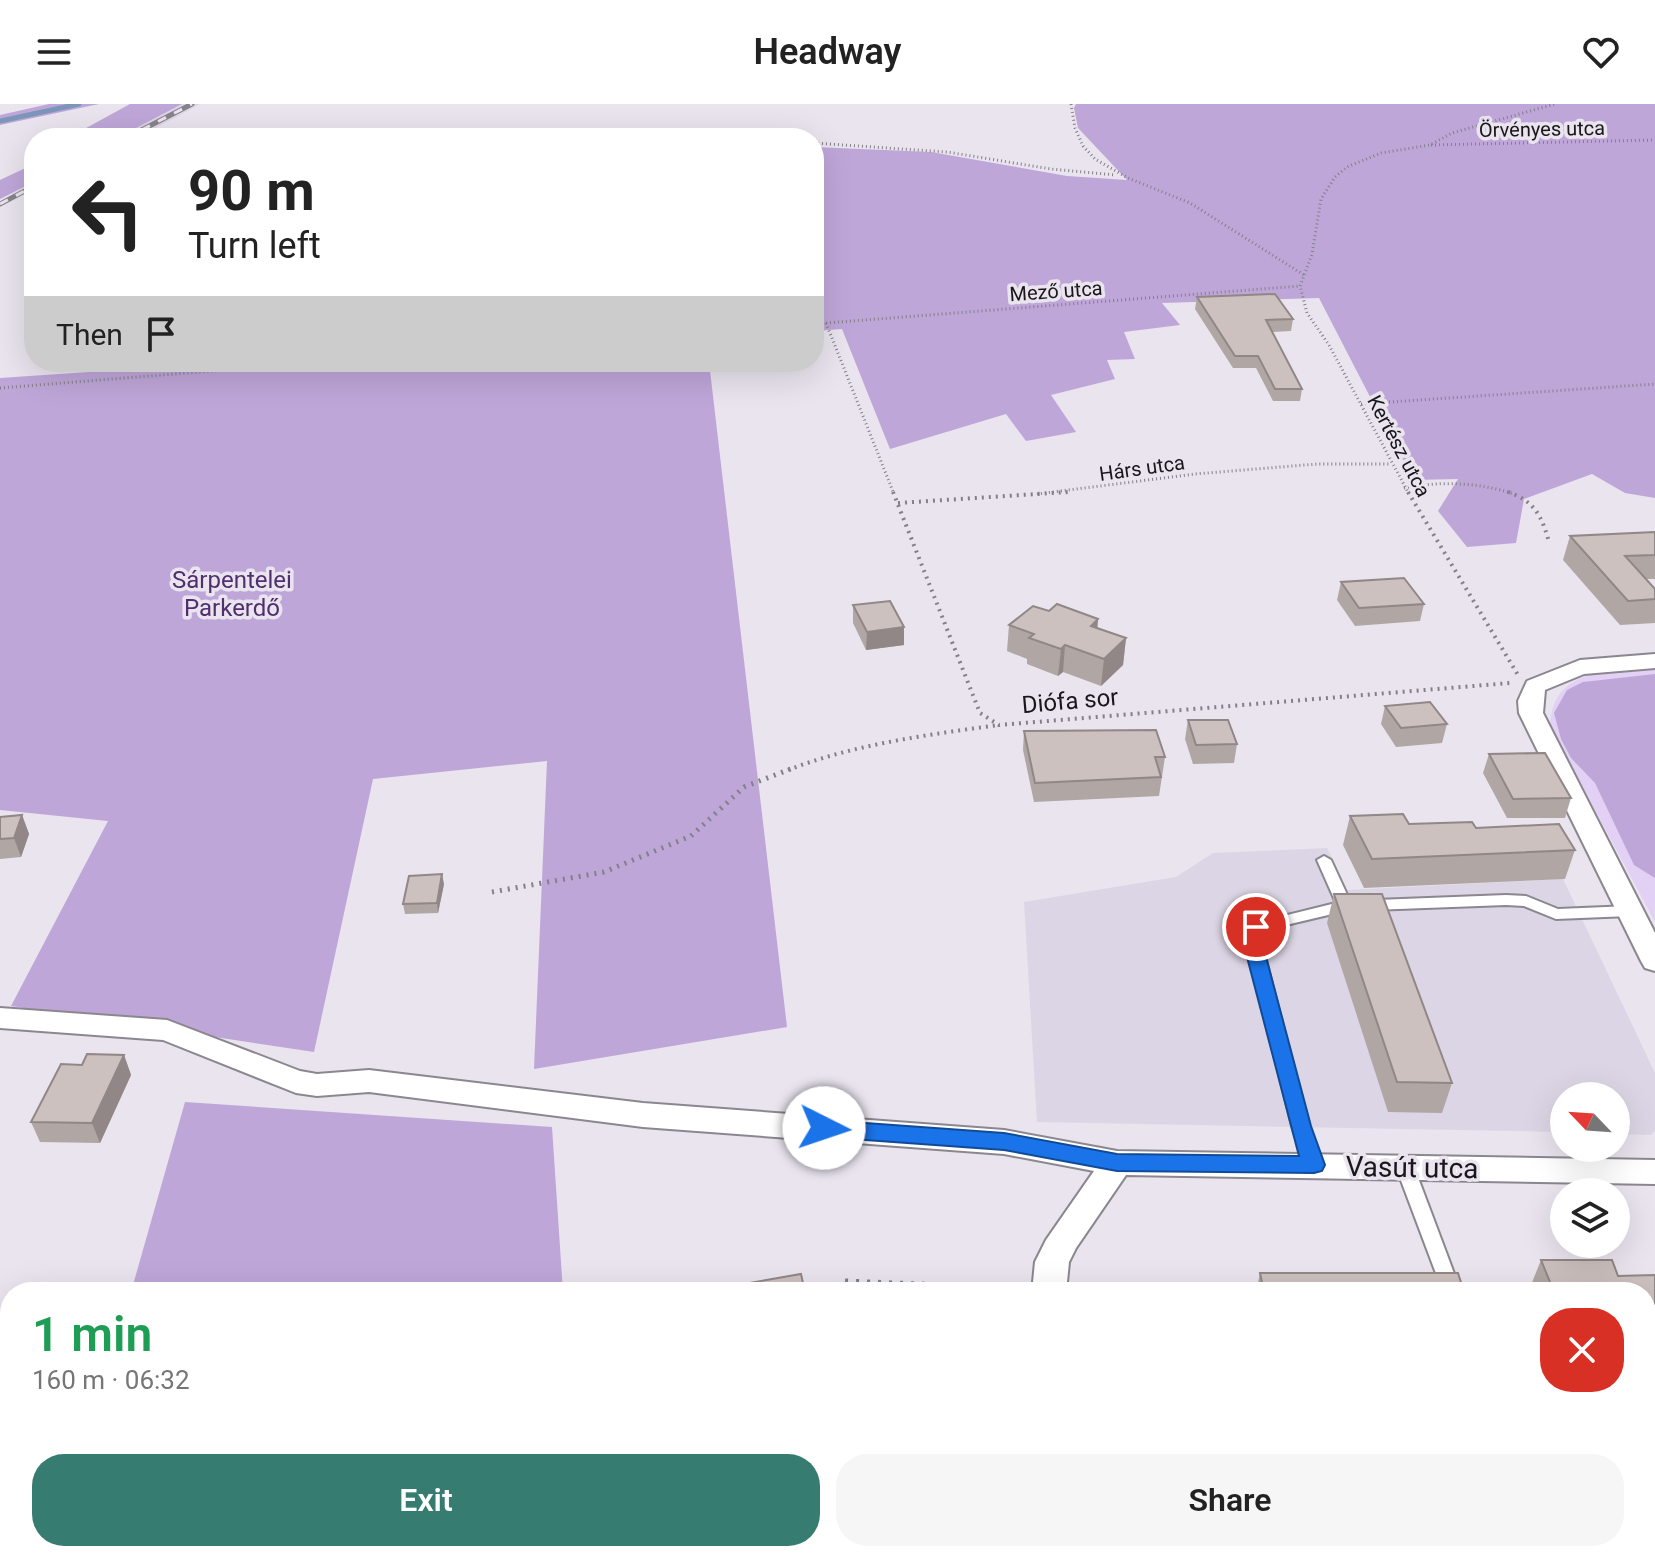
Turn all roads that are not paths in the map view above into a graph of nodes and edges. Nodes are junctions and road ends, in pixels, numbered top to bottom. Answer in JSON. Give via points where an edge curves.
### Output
{"nodes":[{"id":1,"x":1655,"y":661,"type":"edge"},
{"id":2,"x":1324,"y":860,"type":"dead end"},
{"id":3,"x":1345,"y":906,"type":"junction"},
{"id":4,"x":1630,"y":911,"type":"junction"},
{"id":5,"x":1655,"y":961,"type":"edge"},
{"id":6,"x":0,"y":1018,"type":"edge"},
{"id":7,"x":1117,"y":1163,"type":"junction"},
{"id":8,"x":1314,"y":1165,"type":"junction"},
{"id":9,"x":1405,"y":1167,"type":"junction"},
{"id":10,"x":1655,"y":1172,"type":"edge"},
{"id":11,"x":1050,"y":1282,"type":"edge"},
{"id":12,"x":1443,"y":1282,"type":"edge"}],
"edges":[{"from":1,"to":4,"type":"street","via":[[1580,667],[1535,686],[1530,701],[1531,713]]},
{"from":2,"to":3,"type":"lane"},
{"from":3,"to":4,"type":"lane","via":[[1506,900],[1526,901],[1556,914]]},
{"from":3,"to":8,"type":"lane","via":[[1251,931]]},
{"from":4,"to":5,"type":"street"},
{"from":6,"to":7,"type":"street","name":"Vasút utca","via":[[167,1030],[296,1082],[317,1085],[369,1081],[643,1115],[1004,1142]]},
{"from":7,"to":8,"type":"street","name":"Vasút utca"},
{"from":7,"to":11,"type":"street","via":[[1063,1240],[1052,1262]]},
{"from":8,"to":9,"type":"street","name":"Vasút utca"},
{"from":9,"to":10,"type":"street","name":"Vasút utca"},
{"from":9,"to":12,"type":"lane"}]}
